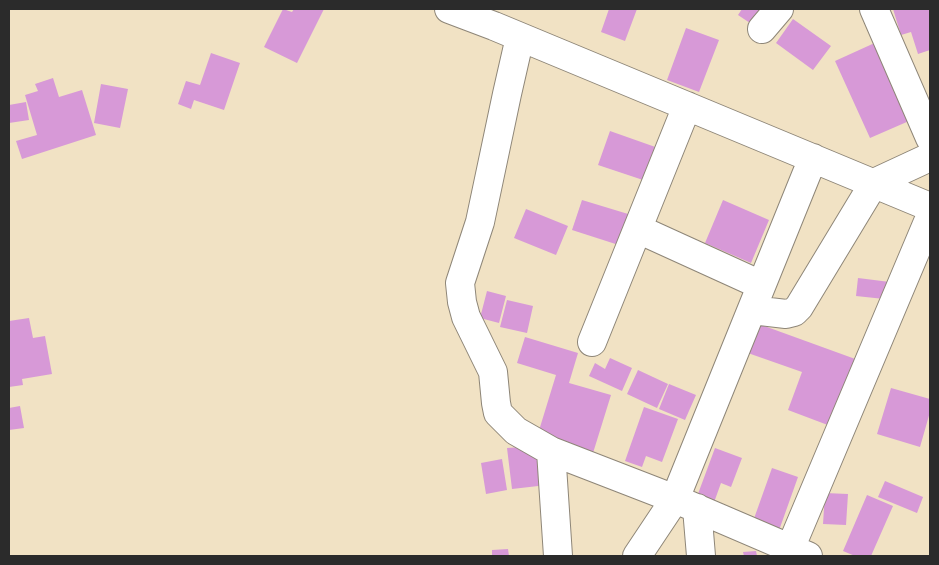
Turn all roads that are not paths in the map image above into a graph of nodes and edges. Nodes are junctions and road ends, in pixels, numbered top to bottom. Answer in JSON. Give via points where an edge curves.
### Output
{"nodes":[{"id":1,"x":449,"y":9,"type":"edge"},
{"id":2,"x":779,"y":9,"type":"edge"},
{"id":3,"x":874,"y":9,"type":"edge"},
{"id":4,"x":490,"y":17,"type":"edge"},
{"id":5,"x":762,"y":29,"type":"dead end"},
{"id":6,"x":520,"y":37,"type":"junction"},
{"id":7,"x":687,"y":106,"type":"junction"},
{"id":8,"x":930,"y":138,"type":"edge"},
{"id":9,"x":930,"y":157,"type":"edge"},
{"id":10,"x":812,"y":158,"type":"junction"},
{"id":11,"x":874,"y":183,"type":"junction"},
{"id":12,"x":930,"y":207,"type":"edge"},
{"id":13,"x":930,"y":217,"type":"edge"},
{"id":14,"x":638,"y":229,"type":"junction"},
{"id":15,"x":756,"y":297,"type":"junction"},
{"id":16,"x":592,"y":342,"type":"dead end"},
{"id":17,"x":551,"y":450,"type":"junction"},
{"id":18,"x":686,"y":503,"type":"junction"},
{"id":19,"x":799,"y":553,"type":"edge"},
{"id":20,"x":558,"y":556,"type":"edge"},
{"id":21,"x":637,"y":556,"type":"edge"},
{"id":22,"x":701,"y":556,"type":"edge"}],
"edges":[{"from":1,"to":4,"type":"street"},
{"from":2,"to":5,"type":"street"},
{"from":3,"to":8,"type":"street"},
{"from":4,"to":6,"type":"street"},
{"from":6,"to":7,"type":"street"},
{"from":6,"to":17,"type":"street","via":[[480,222],[460,283],[466,316],[493,372],[498,413],[516,431]]},
{"from":7,"to":10,"type":"street"},
{"from":7,"to":14,"type":"street"},
{"from":9,"to":11,"type":"street"},
{"from":10,"to":11,"type":"street"},
{"from":10,"to":15,"type":"street"},
{"from":11,"to":12,"type":"street"},
{"from":11,"to":15,"type":"street","via":[[799,308],[794,312],[777,314]]},
{"from":13,"to":19,"type":"street"},
{"from":14,"to":15,"type":"street"},
{"from":14,"to":16,"type":"street"},
{"from":15,"to":18,"type":"street"},
{"from":17,"to":18,"type":"street"},
{"from":17,"to":20,"type":"street"},
{"from":18,"to":19,"type":"street"},
{"from":18,"to":21,"type":"street"},
{"from":18,"to":22,"type":"street"}]}
